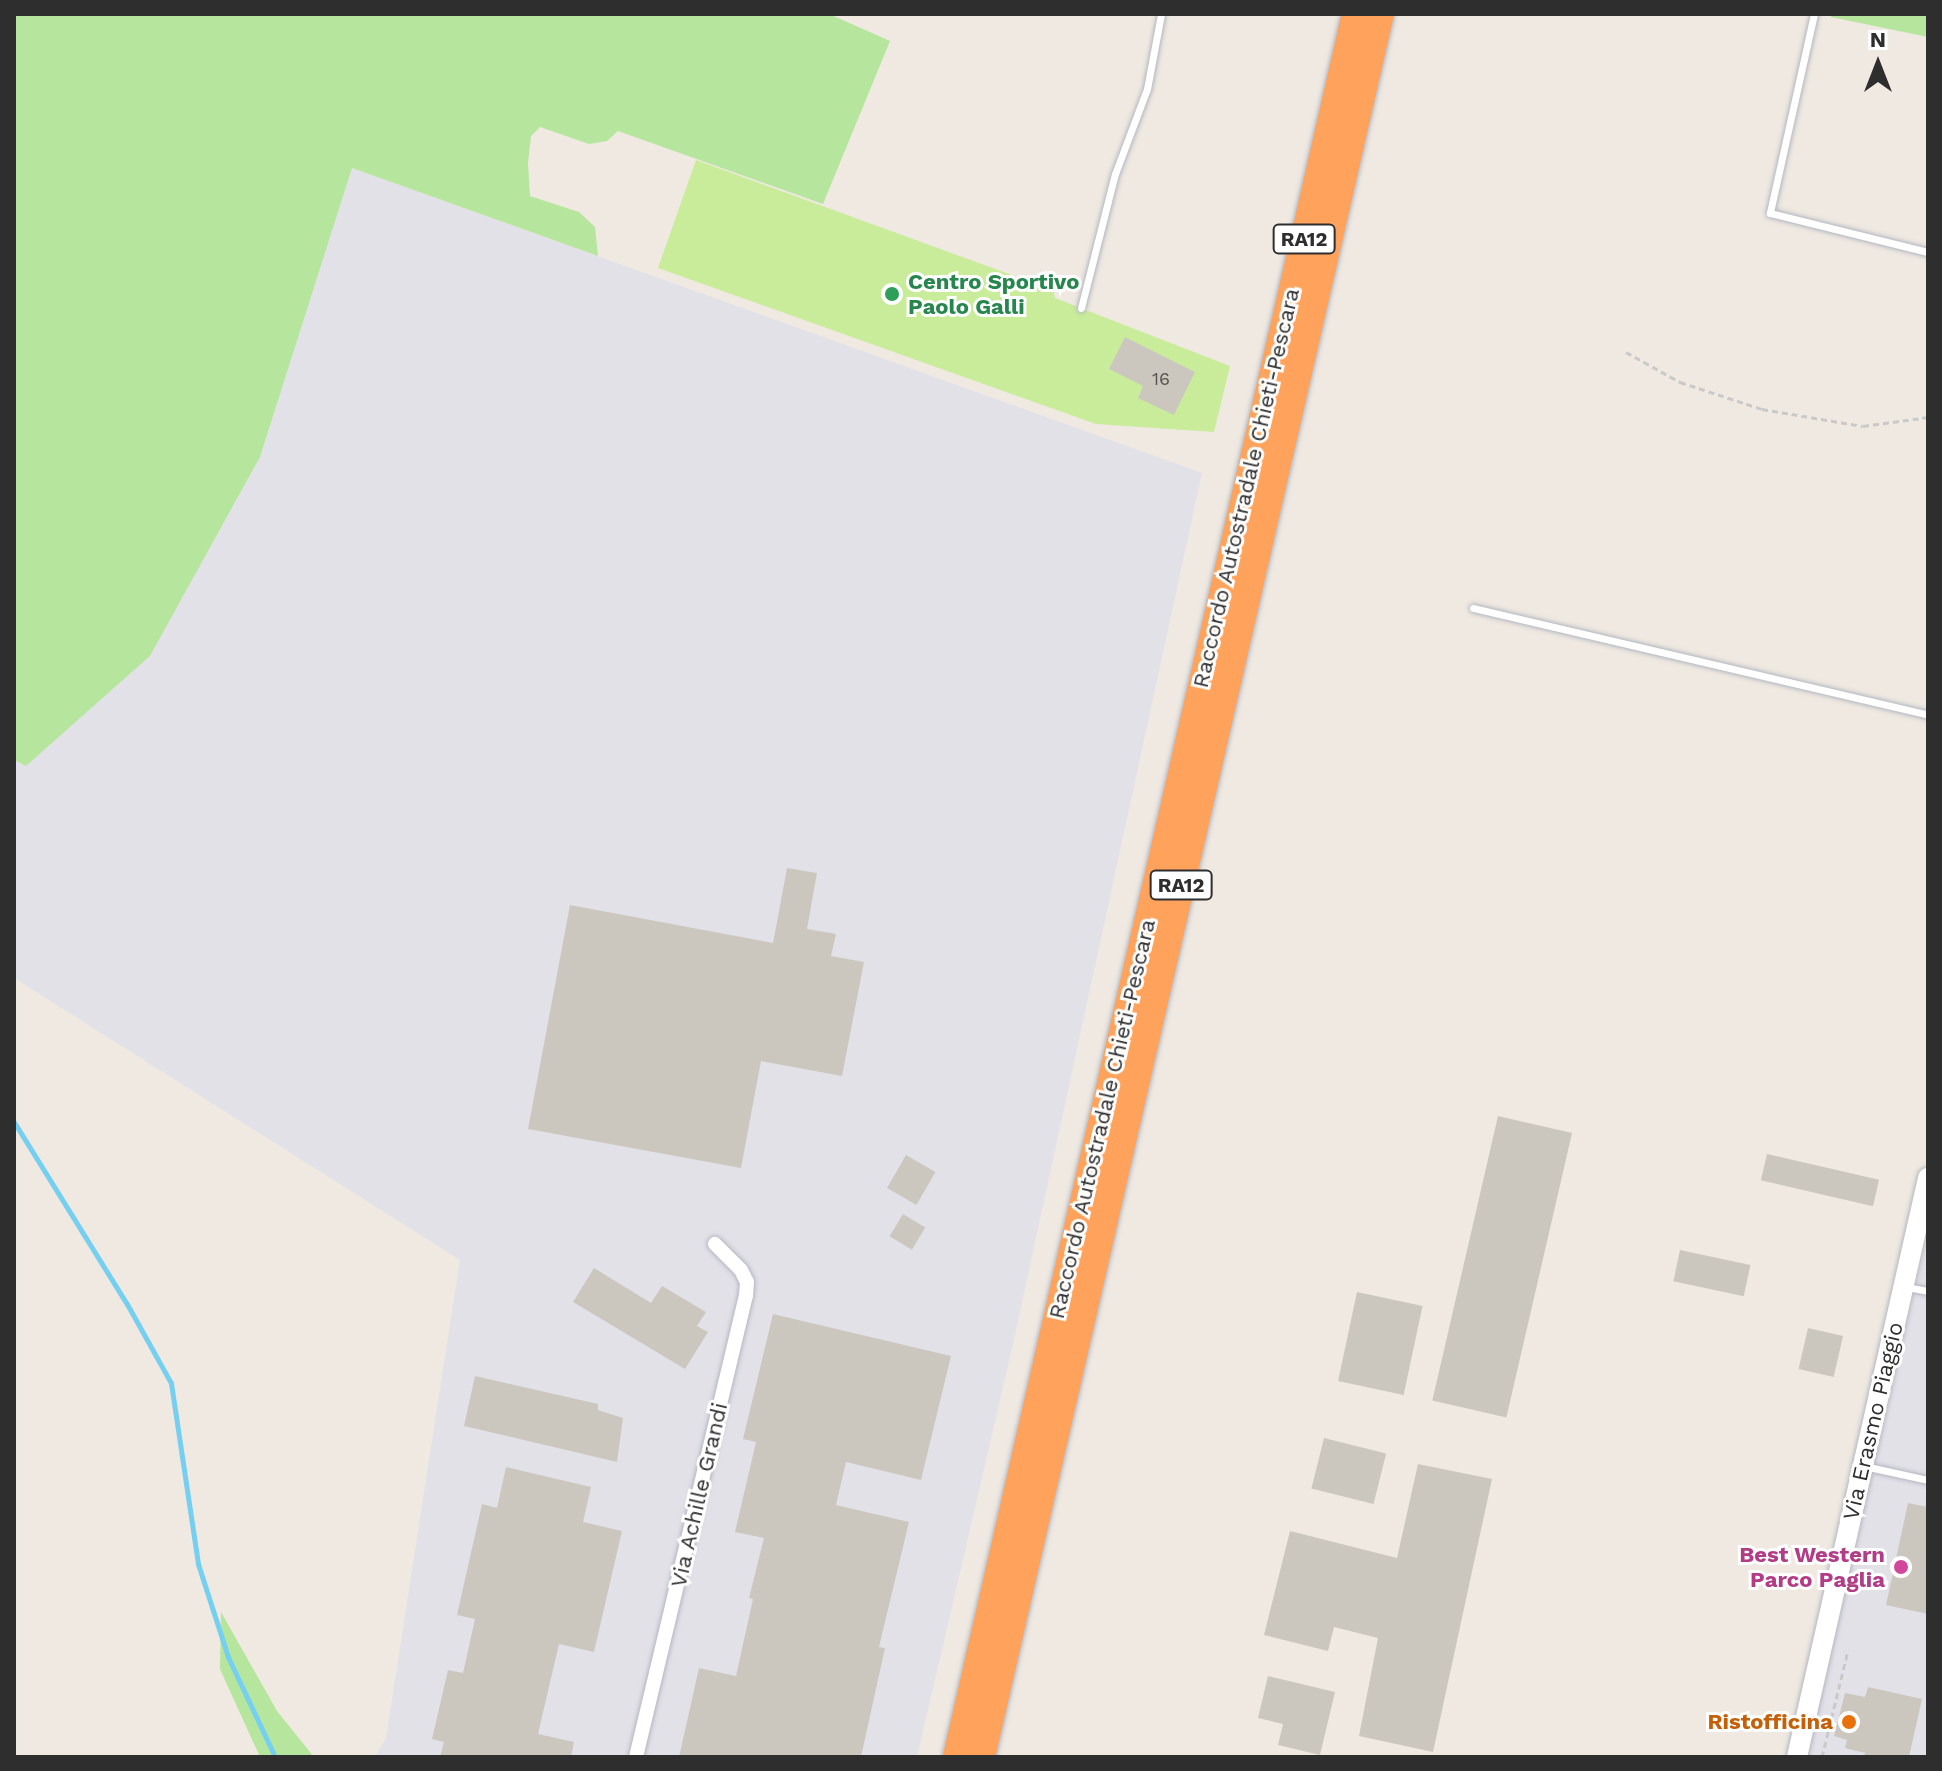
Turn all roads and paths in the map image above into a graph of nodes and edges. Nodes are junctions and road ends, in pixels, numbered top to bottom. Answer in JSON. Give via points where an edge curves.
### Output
{"nodes":[{"id":1,"x":1161,"y":14,"type":"edge"},
{"id":2,"x":1340,"y":14,"type":"edge"},
{"id":3,"x":1355,"y":14,"type":"edge"},
{"id":4,"x":1381,"y":14,"type":"edge"},
{"id":5,"x":1814,"y":14,"type":"edge"},
{"id":6,"x":1331,"y":120,"type":"junction"},
{"id":7,"x":1928,"y":252,"type":"edge"},
{"id":8,"x":1081,"y":308,"type":"dead end"},
{"id":9,"x":1626,"y":352,"type":"dead end"},
{"id":10,"x":1928,"y":417,"type":"edge"},
{"id":11,"x":1473,"y":608,"type":"dead end"},
{"id":12,"x":1928,"y":715,"type":"edge"},
{"id":13,"x":1928,"y":1178,"type":"edge"},
{"id":14,"x":715,"y":1244,"type":"dead end"},
{"id":15,"x":1904,"y":1286,"type":"junction"},
{"id":16,"x":1928,"y":1291,"type":"edge"},
{"id":17,"x":1862,"y":1466,"type":"junction"},
{"id":18,"x":1928,"y":1480,"type":"edge"},
{"id":19,"x":1848,"y":1650,"type":"dead end"},
{"id":20,"x":636,"y":1757,"type":"edge"},
{"id":21,"x":956,"y":1757,"type":"edge"},
{"id":22,"x":982,"y":1757,"type":"edge"},
{"id":23,"x":1797,"y":1757,"type":"edge"},
{"id":24,"x":1822,"y":1757,"type":"edge"}],
"edges":[{"from":1,"to":8,"type":"lane","via":[[1147,89],[1115,174]]},
{"from":2,"to":6,"type":"highway","via":[[1324,91]]},
{"from":3,"to":6,"type":"highway","name":"Raccordo Autostradale Chieti-Pescara","number":"RA12"},
{"from":4,"to":22,"type":"highway","name":"Raccordo Autostradale Chieti-Pescara","number":"RA12"},
{"from":5,"to":7,"type":"lane","via":[[1770,213]]},
{"from":6,"to":21,"type":"highway","name":"Raccordo Autostradale Chieti-Pescara","number":"RA12"},
{"from":9,"to":10,"type":"path","via":[[1680,382],[1762,409],[1863,426]]},
{"from":11,"to":12,"type":"lane"},
{"from":13,"to":15,"type":"street","name":"Via Erasmo Piaggio"},
{"from":14,"to":20,"type":"street","name":"Via Achille Grandi","via":[[741,1270],[746,1296]]},
{"from":15,"to":16,"type":"lane"},
{"from":15,"to":17,"type":"street","name":"Via Erasmo Piaggio"},
{"from":17,"to":18,"type":"lane"},
{"from":17,"to":23,"type":"street","name":"Via Erasmo Piaggio"},
{"from":19,"to":24,"type":"path"}]}
